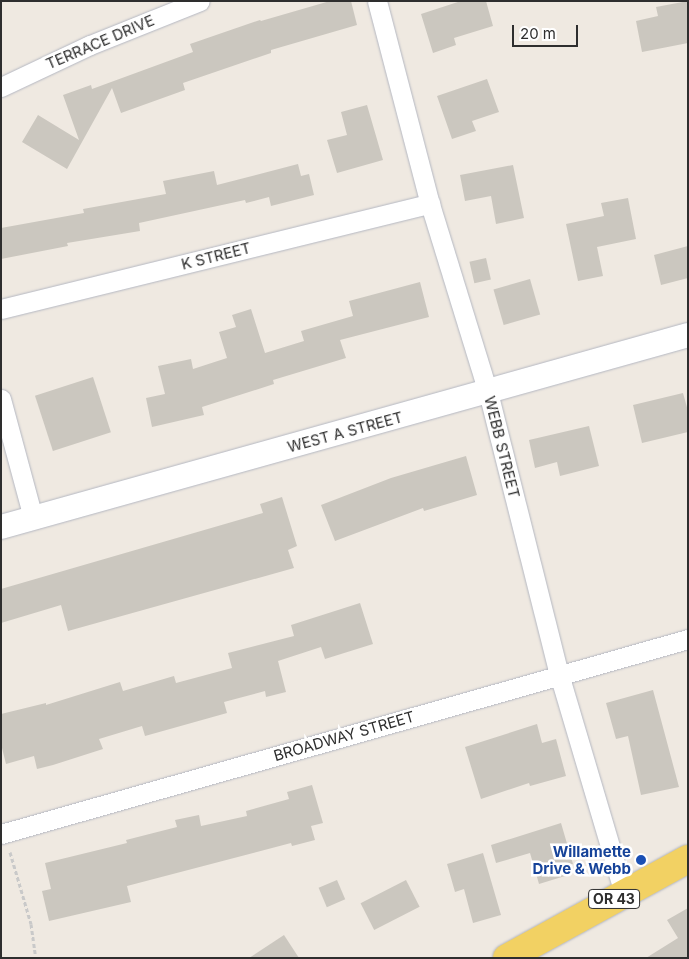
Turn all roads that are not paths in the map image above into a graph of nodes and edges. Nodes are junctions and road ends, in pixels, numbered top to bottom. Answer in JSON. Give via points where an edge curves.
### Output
{"nodes":[{"id":1,"x":200,"y":1,"type":"edge"},
{"id":2,"x":377,"y":1,"type":"edge"},
{"id":3,"x":1,"y":87,"type":"edge"},
{"id":4,"x":430,"y":204,"type":"junction"},
{"id":5,"x":1,"y":309,"type":"edge"},
{"id":6,"x":688,"y":336,"type":"edge"},
{"id":7,"x":488,"y":392,"type":"junction"},
{"id":8,"x":1,"y":399,"type":"edge"},
{"id":9,"x":33,"y":518,"type":"junction"},
{"id":10,"x":1,"y":527,"type":"edge"},
{"id":11,"x":688,"y":639,"type":"edge"},
{"id":12,"x":559,"y":674,"type":"junction"},
{"id":13,"x":3,"y":834,"type":"edge"},
{"id":14,"x":688,"y":859,"type":"edge"},
{"id":15,"x":624,"y":893,"type":"junction"},
{"id":16,"x":507,"y":958,"type":"edge"}],
"edges":[{"from":1,"to":3,"type":"street","name":"TERRACE DRIVE","via":[[90,44]]},
{"from":2,"to":4,"type":"street","name":"WEBB STREET"},
{"from":4,"to":5,"type":"street","name":"K STREET"},
{"from":4,"to":7,"type":"street","name":"WEBB STREET"},
{"from":6,"to":7,"type":"street","name":"WEST A STREET"},
{"from":7,"to":9,"type":"street","name":"WEST A STREET"},
{"from":7,"to":12,"type":"street","name":"WEBB STREET"},
{"from":8,"to":9,"type":"street"},
{"from":9,"to":10,"type":"street","name":"WEST A STREET"},
{"from":11,"to":12,"type":"street","name":"BROADWAY STREET"},
{"from":12,"to":13,"type":"street","name":"BROADWAY STREET"},
{"from":12,"to":15,"type":"street","name":"WEBB STREET"},
{"from":14,"to":15,"type":"main road","number":"OR 43"},
{"from":15,"to":16,"type":"main road","number":"OR 43"}]}
